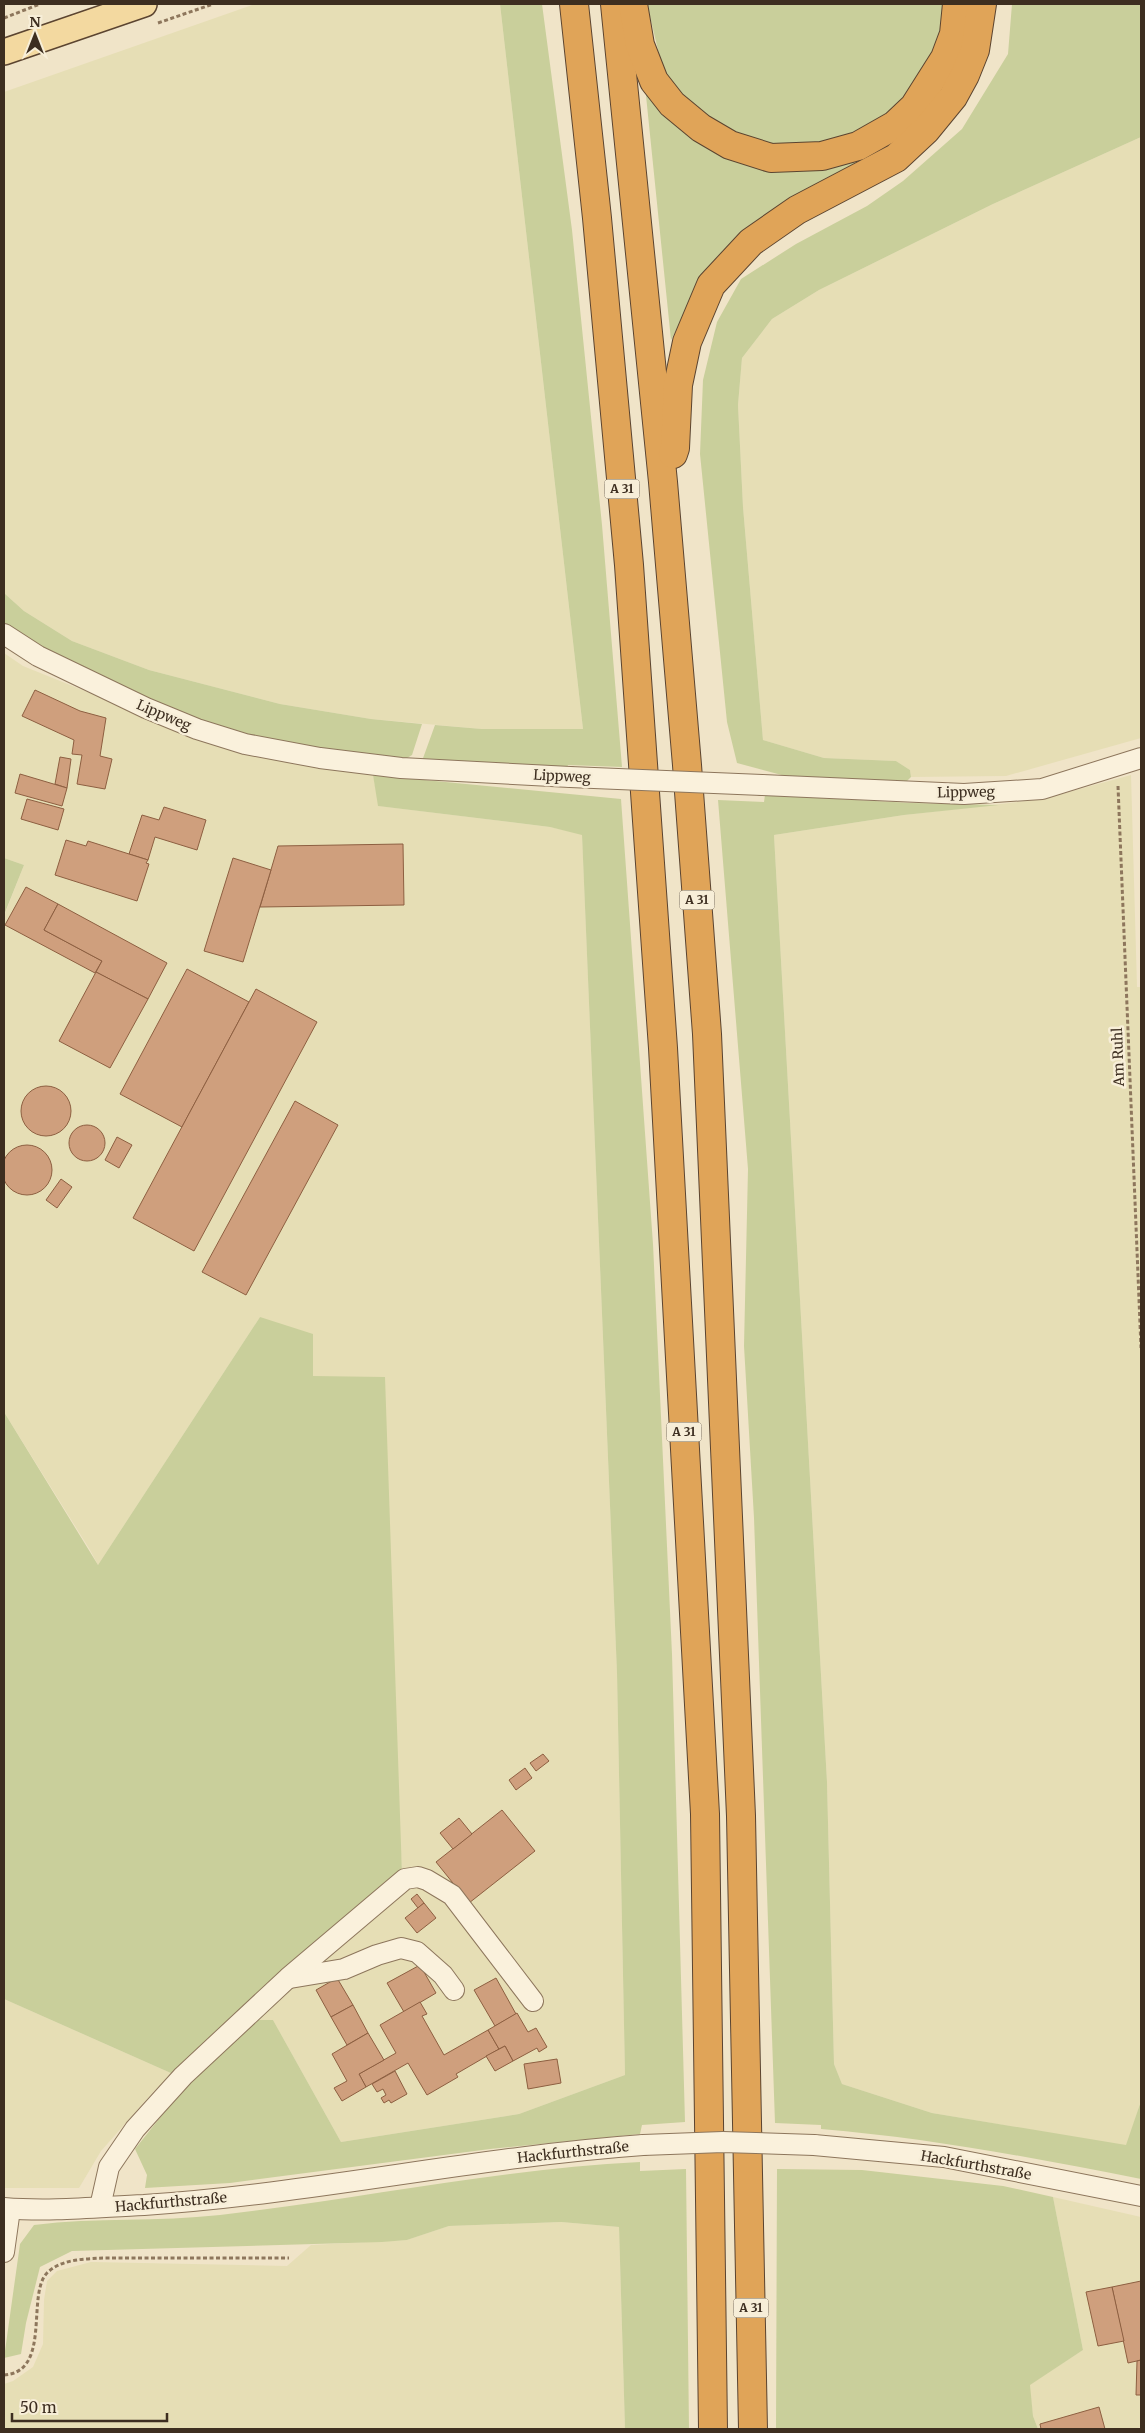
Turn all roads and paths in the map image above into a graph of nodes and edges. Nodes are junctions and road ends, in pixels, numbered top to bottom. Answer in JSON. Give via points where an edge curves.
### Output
{"nodes":[{"id":1,"x":40,"y":4,"type":"edge"},
{"id":2,"x":144,"y":4,"type":"edge"},
{"id":3,"x":574,"y":4,"type":"edge"},
{"id":4,"x":615,"y":4,"type":"edge"},
{"id":5,"x":633,"y":4,"type":"edge"},
{"id":6,"x":957,"y":4,"type":"edge"},
{"id":7,"x":982,"y":4,"type":"edge"},
{"id":8,"x":4,"y":18,"type":"edge"},
{"id":9,"x":4,"y":52,"type":"edge"},
{"id":10,"x":663,"y":482,"type":"junction"},
{"id":11,"x":4,"y":634,"type":"edge"},
{"id":12,"x":1141,"y":758,"type":"edge"},
{"id":13,"x":1117,"y":765,"type":"junction"},
{"id":14,"x":1141,"y":1348,"type":"edge"},
{"id":15,"x":288,"y":1978,"type":"junction"},
{"id":16,"x":454,"y":1990,"type":"dead end"},
{"id":17,"x":533,"y":2001,"type":"dead end"},
{"id":18,"x":1141,"y":2196,"type":"edge"},
{"id":19,"x":100,"y":2207,"type":"junction"},
{"id":20,"x":7,"y":2208,"type":"edge"},
{"id":21,"x":4,"y":2252,"type":"edge"},
{"id":22,"x":290,"y":2258,"type":"dead end"},
{"id":23,"x":4,"y":2376,"type":"edge"},
{"id":24,"x":714,"y":2429,"type":"edge"},
{"id":25,"x":753,"y":2429,"type":"edge"}],
"edges":[{"from":1,"to":8,"type":"path"},
{"from":2,"to":9,"type":"main road"},
{"from":3,"to":24,"type":"highway","number":"A 31","via":[[629,565],[663,1048],[705,1814]]},
{"from":4,"to":10,"type":"highway","number":"A 31"},
{"from":5,"to":6,"type":"highway","via":[[640,45],[654,82],[672,104],[701,128],[730,145],[771,158],[822,156],[858,146],[895,125],[914,107],[945,58],[954,34]]},
{"from":7,"to":10,"type":"highway","via":[[975,50],[965,75],[953,97],[926,130],[896,158],[797,210],[750,242],[712,285],[686,342],[678,385],[675,448]]},
{"from":10,"to":25,"type":"highway","number":"A 31","via":[[707,1044],[741,1816]]},
{"from":11,"to":13,"type":"street","name":"Lippweg","bridge":true,"via":[[38,656],[197,729],[245,744],[401,768],[964,794],[1042,789]]},
{"from":12,"to":13,"type":"street","name":"Lippweg"},
{"from":13,"to":14,"type":"path","name":"Am Ruhl"},
{"from":15,"to":16,"type":"street","via":[[344,1969],[401,1948],[417,1952],[443,1975]]},
{"from":15,"to":17,"type":"street","via":[[405,1879],[418,1877],[452,1895]]},
{"from":15,"to":19,"type":"street","via":[[183,2076],[135,2129],[109,2167]]},
{"from":18,"to":19,"type":"street","name":"Hackfurthstraße","bridge":true,"via":[[944,2157],[814,2145],[723,2142],[578,2150],[203,2200]]},
{"from":19,"to":20,"type":"street","name":"Hackfurthstraße"},
{"from":20,"to":21,"type":"street"},
{"from":22,"to":23,"type":"path","via":[[102,2258],[61,2264],[46,2274],[40,2292],[35,2340],[27,2362]]}]}
